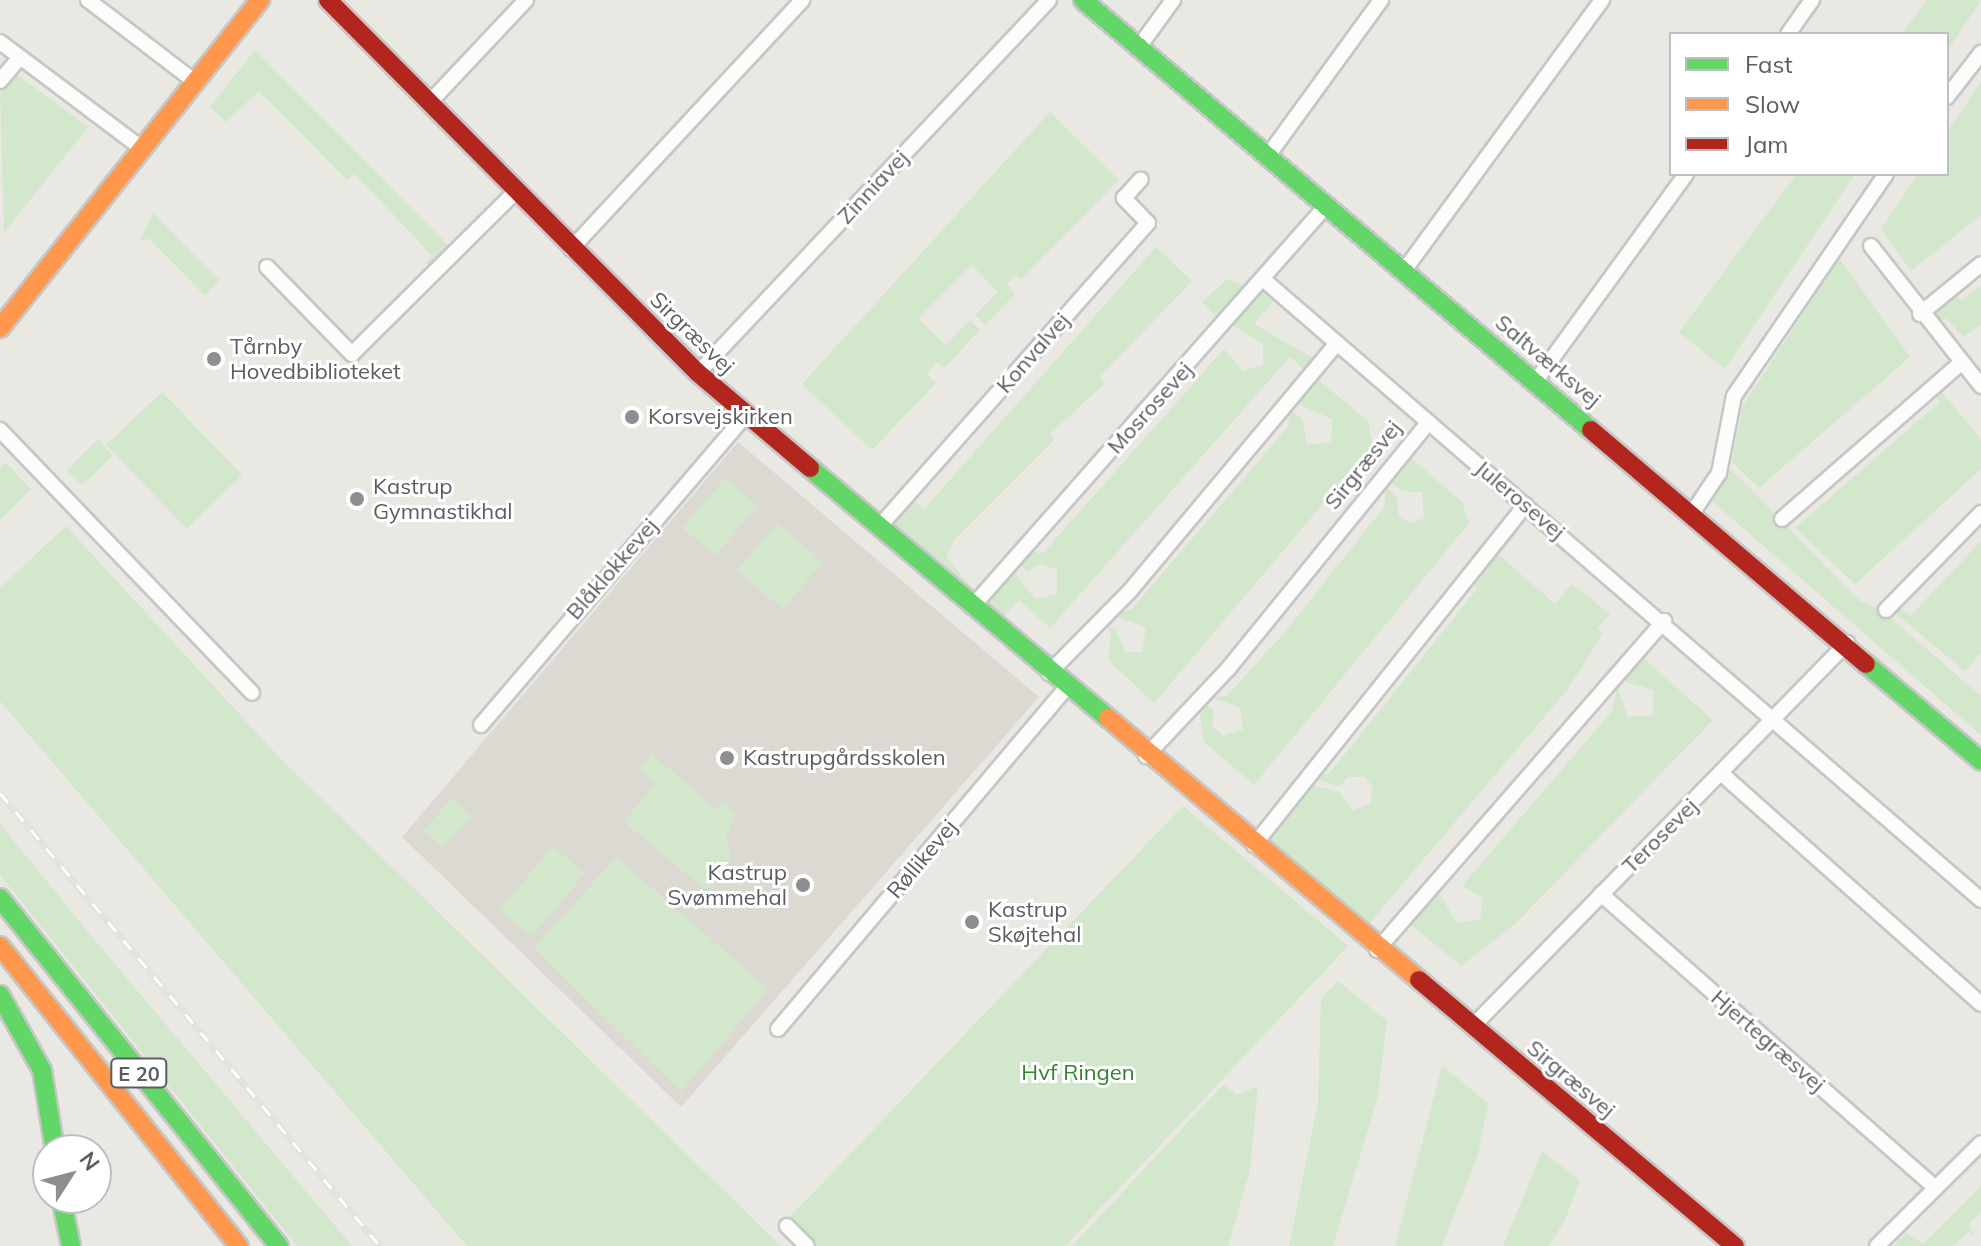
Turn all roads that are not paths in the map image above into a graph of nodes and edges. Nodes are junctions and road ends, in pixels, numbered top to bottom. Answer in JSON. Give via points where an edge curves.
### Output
{"nodes":[{"id":1,"x":88,"y":0,"type":"edge"},
{"id":2,"x":260,"y":0,"type":"edge"},
{"id":3,"x":328,"y":0,"type":"edge"},
{"id":4,"x":526,"y":0,"type":"edge"},
{"id":5,"x":802,"y":0,"type":"edge"},
{"id":6,"x":1049,"y":0,"type":"edge"},
{"id":7,"x":1083,"y":0,"type":"edge"},
{"id":8,"x":1173,"y":0,"type":"edge"},
{"id":9,"x":1381,"y":0,"type":"edge"},
{"id":10,"x":1602,"y":0,"type":"edge"},
{"id":11,"x":1812,"y":0,"type":"edge"},
{"id":12,"x":1789,"y":32,"type":"edge"},
{"id":13,"x":0,"y":42,"type":"edge"},
{"id":14,"x":1139,"y":47,"type":"junction"},
{"id":15,"x":1981,"y":53,"type":"edge"},
{"id":16,"x":20,"y":57,"type":"junction"},
{"id":17,"x":0,"y":81,"type":"edge"},
{"id":18,"x":194,"y":81,"type":"junction"},
{"id":19,"x":1949,"y":94,"type":"edge"},
{"id":20,"x":430,"y":102,"type":"junction"},
{"id":21,"x":141,"y":148,"type":"junction"},
{"id":22,"x":1267,"y":157,"type":"junction"},
{"id":23,"x":1685,"y":176,"type":"edge"},
{"id":24,"x":1885,"y":176,"type":"edge"},
{"id":25,"x":1141,"y":179,"type":"dead end"},
{"id":26,"x":516,"y":191,"type":"junction"},
{"id":27,"x":1326,"y":206,"type":"junction"},
{"id":28,"x":1871,"y":246,"type":"dead end"},
{"id":29,"x":571,"y":249,"type":"junction"},
{"id":30,"x":1981,"y":264,"type":"edge"},
{"id":31,"x":267,"y":267,"type":"dead end"},
{"id":32,"x":1403,"y":272,"type":"junction"},
{"id":33,"x":1264,"y":280,"type":"junction"},
{"id":34,"x":1920,"y":314,"type":"junction"},
{"id":35,"x":0,"y":328,"type":"edge"},
{"id":36,"x":1337,"y":343,"type":"junction"},
{"id":37,"x":1961,"y":363,"type":"junction"},
{"id":38,"x":698,"y":373,"type":"junction"},
{"id":39,"x":1535,"y":382,"type":"junction"},
{"id":40,"x":1981,"y":386,"type":"edge"},
{"id":41,"x":746,"y":415,"type":"junction"},
{"id":42,"x":1429,"y":422,"type":"junction"},
{"id":43,"x":0,"y":430,"type":"edge"},
{"id":44,"x":1525,"y":505,"type":"junction"},
{"id":45,"x":1693,"y":512,"type":"junction"},
{"id":46,"x":1981,"y":513,"type":"edge"},
{"id":47,"x":1782,"y":519,"type":"dead end"},
{"id":48,"x":879,"y":527,"type":"junction"},
{"id":49,"x":972,"y":607,"type":"junction"},
{"id":50,"x":1886,"y":610,"type":"dead end"},
{"id":51,"x":1664,"y":621,"type":"junction"},
{"id":52,"x":1847,"y":643,"type":"junction"},
{"id":53,"x":1049,"y":673,"type":"junction"},
{"id":54,"x":1066,"y":688,"type":"junction"},
{"id":55,"x":252,"y":693,"type":"dead end"},
{"id":56,"x":1774,"y":722,"type":"junction"},
{"id":57,"x":481,"y":725,"type":"dead end"},
{"id":58,"x":1146,"y":756,"type":"junction"},
{"id":59,"x":1981,"y":761,"type":"edge"},
{"id":60,"x":1722,"y":774,"type":"junction"},
{"id":61,"x":1254,"y":845,"type":"junction"},
{"id":62,"x":1601,"y":894,"type":"junction"},
{"id":63,"x":0,"y":898,"type":"edge"},
{"id":64,"x":1981,"y":900,"type":"edge"},
{"id":65,"x":0,"y":946,"type":"edge"},
{"id":66,"x":1377,"y":950,"type":"junction"},
{"id":67,"x":0,"y":995,"type":"edge"},
{"id":68,"x":1981,"y":1004,"type":"edge"},
{"id":69,"x":1472,"y":1027,"type":"junction"},
{"id":70,"x":778,"y":1029,"type":"dead end"},
{"id":71,"x":52,"y":1134,"type":"edge"},
{"id":72,"x":1981,"y":1143,"type":"edge"},
{"id":73,"x":1935,"y":1187,"type":"junction"},
{"id":74,"x":64,"y":1214,"type":"edge"},
{"id":75,"x":787,"y":1226,"type":"dead end"},
{"id":76,"x":71,"y":1246,"type":"edge"},
{"id":77,"x":239,"y":1246,"type":"edge"},
{"id":78,"x":279,"y":1246,"type":"edge"},
{"id":79,"x":807,"y":1246,"type":"edge"},
{"id":80,"x":1735,"y":1246,"type":"edge"},
{"id":81,"x":1877,"y":1246,"type":"edge"}],
"edges":[{"from":1,"to":18,"type":"street"},
{"from":2,"to":18,"type":"main road"},
{"from":3,"to":20,"type":"main road","name":"Sirgræsvej"},
{"from":4,"to":20,"type":"street"},
{"from":5,"to":29,"type":"street"},
{"from":6,"to":38,"type":"street","name":"Zinniavej"},
{"from":7,"to":14,"type":"main road","name":"Saltværksvej"},
{"from":8,"to":14,"type":"street"},
{"from":9,"to":22,"type":"street"},
{"from":10,"to":32,"type":"street"},
{"from":11,"to":12,"type":"street"},
{"from":13,"to":16,"type":"street"},
{"from":14,"to":22,"type":"main road","name":"Saltværksvej"},
{"from":15,"to":19,"type":"street"},
{"from":16,"to":17,"type":"street"},
{"from":16,"to":21,"type":"street"},
{"from":18,"to":21,"type":"main road"},
{"from":20,"to":26,"type":"main road","name":"Sirgræsvej"},
{"from":21,"to":35,"type":"main road"},
{"from":22,"to":27,"type":"main road","name":"Saltværksvej"},
{"from":23,"to":39,"type":"street"},
{"from":24,"to":45,"type":"street","via":[[1734,396],[1719,473]]},
{"from":25,"to":48,"type":"street","name":"Konvalvej","via":[[1124,198],[1148,223]]},
{"from":26,"to":29,"type":"main road","name":"Sirgræsvej"},
{"from":26,"to":31,"type":"street","via":[[352,354]]},
{"from":27,"to":32,"type":"main road","name":"Saltværksvej"},
{"from":27,"to":33,"type":"street","name":"Mosrosevej"},
{"from":28,"to":34,"type":"street"},
{"from":29,"to":38,"type":"main road","name":"Sirgræsvej"},
{"from":30,"to":34,"type":"street"},
{"from":32,"to":39,"type":"main road","name":"Saltværksvej"},
{"from":33,"to":36,"type":"street","name":"Julerosevej"},
{"from":33,"to":49,"type":"street","name":"Mosrosevej"},
{"from":34,"to":37,"type":"street"},
{"from":36,"to":42,"type":"street","name":"Julerosevej"},
{"from":36,"to":53,"type":"street","via":[[1129,592]]},
{"from":37,"to":40,"type":"street"},
{"from":37,"to":47,"type":"street"},
{"from":38,"to":41,"type":"main road","name":"Sirgræsvej"},
{"from":39,"to":45,"type":"main road","name":"Saltværksvej"},
{"from":41,"to":48,"type":"main road","name":"Sirgræsvej"},
{"from":41,"to":57,"type":"street","name":"Blåklokkevej"},
{"from":42,"to":44,"type":"street","name":"Julerosevej"},
{"from":42,"to":58,"type":"street","name":"Sirgræsvej","via":[[1228,669]]},
{"from":43,"to":55,"type":"street"},
{"from":44,"to":51,"type":"street","name":"Julerosevej"},
{"from":44,"to":61,"type":"street"},
{"from":45,"to":52,"type":"main road","name":"Saltværksvej"},
{"from":46,"to":50,"type":"street"},
{"from":48,"to":49,"type":"main road","name":"Sirgræsvej"},
{"from":49,"to":53,"type":"main road","name":"Sirgræsvej"},
{"from":51,"to":56,"type":"street","name":"Julerosevej"},
{"from":51,"to":66,"type":"street"},
{"from":52,"to":56,"type":"street","name":"Terosevej"},
{"from":52,"to":59,"type":"main road","name":"Saltværksvej"},
{"from":53,"to":54,"type":"main road","name":"Sirgræsvej"},
{"from":54,"to":58,"type":"main road","name":"Sirgræsvej"},
{"from":54,"to":70,"type":"street","name":"Røllikevej"},
{"from":56,"to":60,"type":"street","name":"Terosevej"},
{"from":56,"to":64,"type":"street","name":"Julerosevej"},
{"from":58,"to":61,"type":"main road","name":"Sirgræsvej"},
{"from":60,"to":62,"type":"street","name":"Terosevej"},
{"from":60,"to":68,"type":"street"},
{"from":61,"to":66,"type":"main road","name":"Sirgræsvej"},
{"from":62,"to":69,"type":"street","name":"Terosevej"},
{"from":62,"to":73,"type":"street","name":"Hjertegræsvej"},
{"from":63,"to":78,"type":"main road","number":"E 20"},
{"from":65,"to":77,"type":"main road","number":"E 20"},
{"from":66,"to":69,"type":"main road","name":"Sirgræsvej"},
{"from":67,"to":71,"type":"main road","via":[[42,1070]]},
{"from":69,"to":80,"type":"main road","name":"Sirgræsvej"},
{"from":72,"to":73,"type":"street"},
{"from":73,"to":81,"type":"street"},
{"from":74,"to":76,"type":"main road"},
{"from":75,"to":79,"type":"street"}]}
